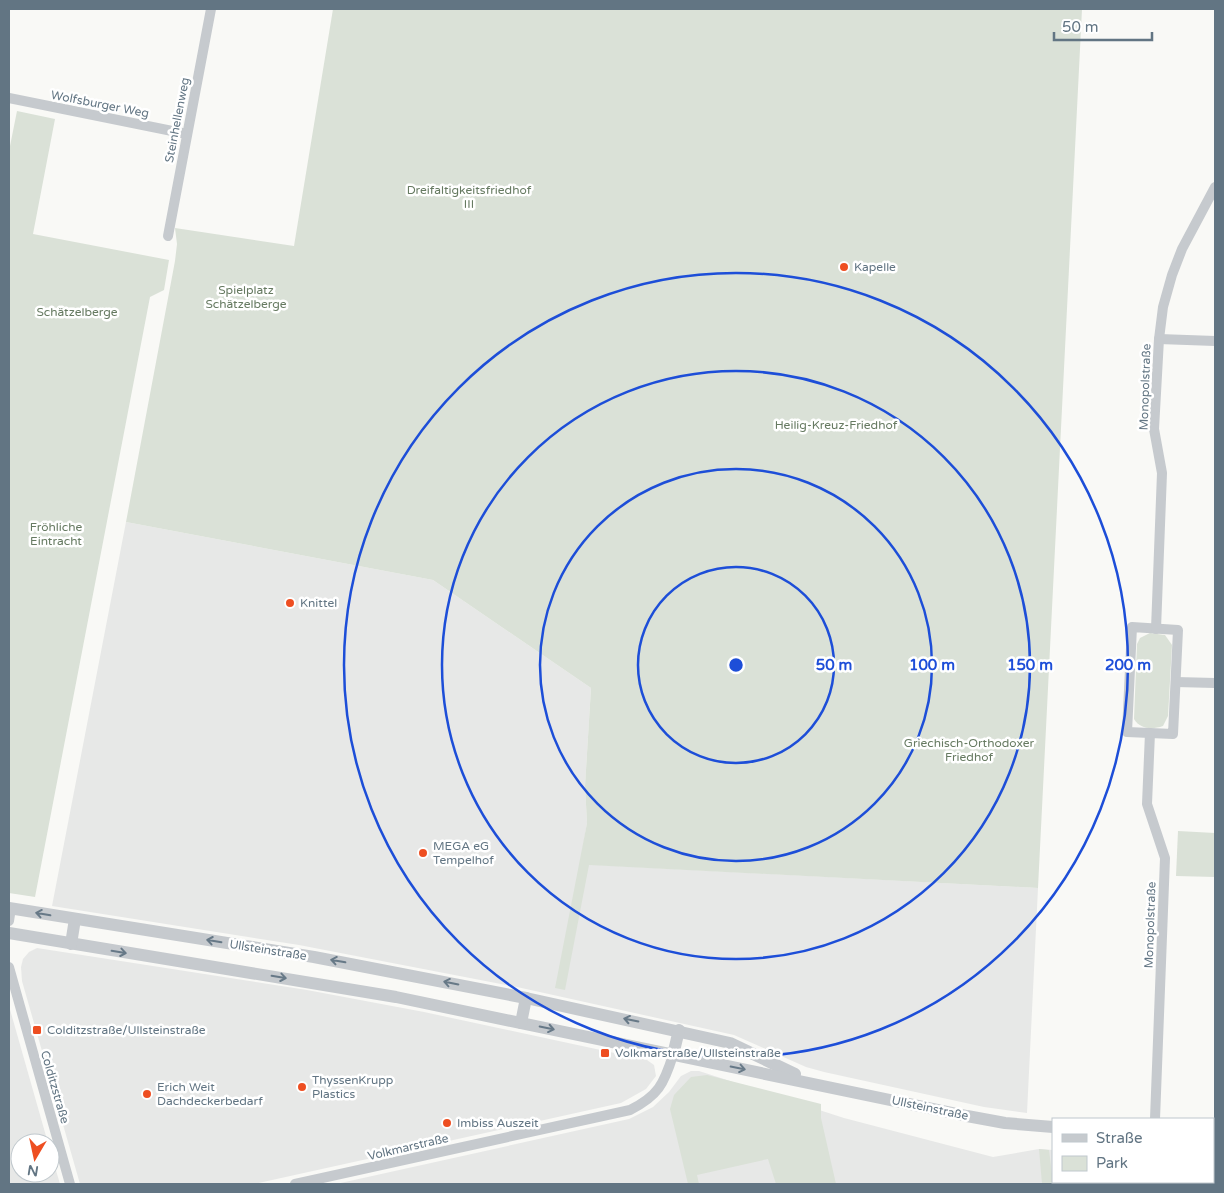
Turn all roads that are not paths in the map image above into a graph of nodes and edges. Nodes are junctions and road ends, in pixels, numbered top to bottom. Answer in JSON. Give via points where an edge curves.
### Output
{"nodes":[{"id":1,"x":212,"y":9,"type":"edge"},
{"id":2,"x":9,"y":98,"type":"edge"},
{"id":3,"x":188,"y":134,"type":"junction"},
{"id":4,"x":1215,"y":187,"type":"edge"},
{"id":5,"x":168,"y":236,"type":"dead end"},
{"id":6,"x":1159,"y":340,"type":"junction"},
{"id":7,"x":1215,"y":341,"type":"edge"},
{"id":8,"x":1156,"y":629,"type":"junction"},
{"id":9,"x":1176,"y":682,"type":"junction"},
{"id":10,"x":1215,"y":683,"type":"edge"},
{"id":11,"x":1150,"y":733,"type":"junction"},
{"id":12,"x":10,"y":908,"type":"edge"},
{"id":13,"x":75,"y":919,"type":"junction"},
{"id":14,"x":9,"y":922,"type":"edge"},
{"id":15,"x":9,"y":933,"type":"edge"},
{"id":16,"x":71,"y":944,"type":"junction"},
{"id":17,"x":9,"y":967,"type":"edge"},
{"id":18,"x":526,"y":998,"type":"junction"},
{"id":19,"x":521,"y":1023,"type":"junction"},
{"id":20,"x":679,"y":1030,"type":"junction"},
{"id":21,"x":673,"y":1055,"type":"junction"},
{"id":22,"x":808,"y":1081,"type":"junction"},
{"id":23,"x":1155,"y":1118,"type":"edge"},
{"id":24,"x":1052,"y":1127,"type":"edge"},
{"id":25,"x":70,"y":1184,"type":"edge"},
{"id":26,"x":295,"y":1184,"type":"edge"}],
"edges":[{"from":1,"to":3,"type":"street","name":"Steinhellenweg"},
{"from":2,"to":3,"type":"street","name":"Wolfsburger Weg"},
{"from":3,"to":5,"type":"street","name":"Steinhellenweg"},
{"from":4,"to":6,"type":"street","name":"Monopolstraße","via":[[1172,275]]},
{"from":6,"to":7,"type":"street"},
{"from":6,"to":8,"type":"street","name":"Monopolstraße","via":[[1154,429],[1162,473]]},
{"from":8,"to":9,"type":"street","via":[[1178,630]]},
{"from":8,"to":11,"type":"street","via":[[1132,627],[1127,732]]},
{"from":9,"to":10,"type":"street"},
{"from":9,"to":11,"type":"street","via":[[1173,734]]},
{"from":11,"to":23,"type":"street","name":"Monopolstraße","via":[[1147,804],[1165,858]]},
{"from":13,"to":12,"type":"street","name":"Ullsteinstraße","one_way":true},
{"from":12,"to":14,"type":"street"},
{"from":13,"to":16,"type":"street"},
{"from":18,"to":13,"type":"street","name":"Ullsteinstraße","one_way":true,"via":[[332,960]]},
{"from":15,"to":16,"type":"street","name":"Ullsteinstraße"},
{"from":16,"to":19,"type":"street","name":"Ullsteinstraße","one_way":true,"via":[[396,997]]},
{"from":17,"to":25,"type":"street","name":"Colditzstraße"},
{"from":18,"to":19,"type":"street"},
{"from":20,"to":18,"type":"street","name":"Ullsteinstraße","one_way":true},
{"from":19,"to":21,"type":"street","name":"Ullsteinstraße","one_way":true},
{"from":20,"to":21,"type":"street"},
{"from":20,"to":22,"type":"street","name":"Ullsteinstraße","via":[[730,1043]]},
{"from":21,"to":22,"type":"street","name":"Ullsteinstraße","one_way":true},
{"from":21,"to":26,"type":"street","name":"Volkmarstraße","via":[[655,1093],[630,1110]]},
{"from":22,"to":24,"type":"street","name":"Ullsteinstraße","via":[[1004,1123]]}]}
